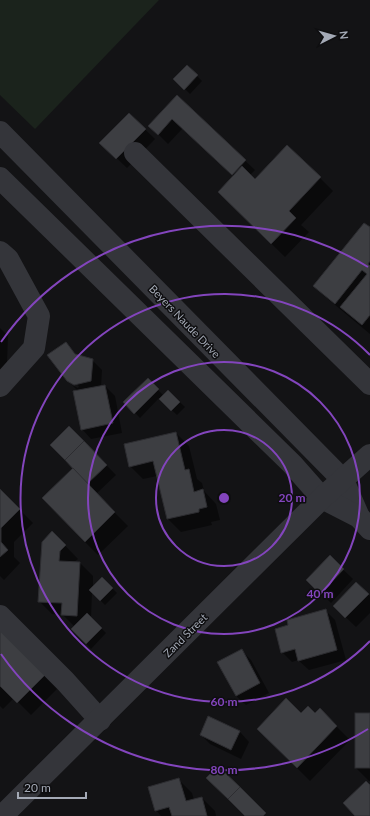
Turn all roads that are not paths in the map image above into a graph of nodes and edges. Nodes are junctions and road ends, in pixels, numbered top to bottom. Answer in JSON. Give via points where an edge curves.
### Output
{"nodes":[{"id":1,"x":0,"y":132,"type":"edge"},
{"id":2,"x":135,"y":153,"type":"dead end"},
{"id":3,"x":0,"y":178,"type":"edge"},
{"id":4,"x":0,"y":252,"type":"edge"},
{"id":5,"x":370,"y":384,"type":"edge"},
{"id":6,"x":0,"y":386,"type":"edge"},
{"id":7,"x":370,"y":455,"type":"edge"},
{"id":8,"x":343,"y":480,"type":"junction"},
{"id":9,"x":322,"y":498,"type":"junction"},
{"id":10,"x":364,"y":523,"type":"edge"},
{"id":11,"x":0,"y":616,"type":"edge"},
{"id":12,"x":100,"y":720,"type":"junction"},
{"id":13,"x":2,"y":816,"type":"edge"}],
"edges":[{"from":1,"to":8,"type":"street","name":"Beyers Naude Drive"},
{"from":2,"to":5,"type":"street"},
{"from":3,"to":9,"type":"street","name":"Beyers Naude Drive","via":[[292,464]]},
{"from":4,"to":6,"type":"street","via":[[8,259],[39,316],[34,348]]},
{"from":7,"to":8,"type":"street","name":"Zand Street"},
{"from":8,"to":9,"type":"street","name":"Zand Street"},
{"from":8,"to":10,"type":"street","name":"Beyers Naude Drive"},
{"from":9,"to":10,"type":"street","name":"Beyers Naude Drive"},
{"from":9,"to":12,"type":"street","name":"Zand Street"},
{"from":11,"to":12,"type":"street"},
{"from":12,"to":13,"type":"street","name":"Zand Street"}]}
